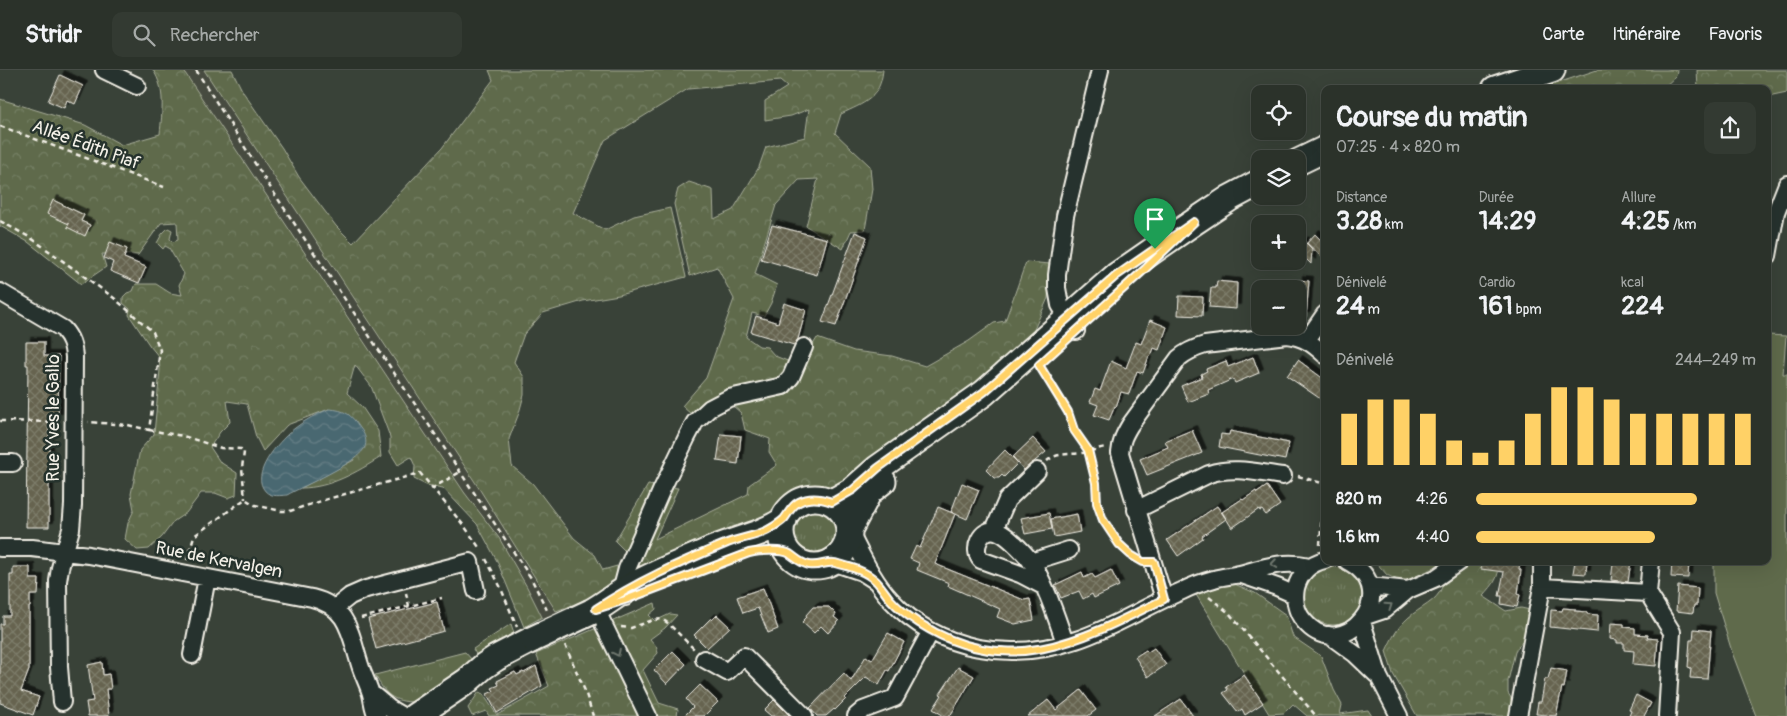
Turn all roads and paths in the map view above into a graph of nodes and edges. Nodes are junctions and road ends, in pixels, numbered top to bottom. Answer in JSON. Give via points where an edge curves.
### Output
{"nodes":[{"id":1,"x":104,"y":70,"type":"edge"},
{"id":2,"x":196,"y":70,"type":"edge"},
{"id":3,"x":1100,"y":70,"type":"edge"},
{"id":4,"x":1552,"y":70,"type":"edge"},
{"id":5,"x":1507,"y":85,"type":"edge"},
{"id":6,"x":137,"y":86,"type":"dead end"},
{"id":7,"x":0,"y":126,"type":"edge"},
{"id":8,"x":1321,"y":151,"type":"edge"},
{"id":9,"x":1306,"y":158,"type":"edge"},
{"id":10,"x":1787,"y":184,"type":"edge"},
{"id":11,"x":1251,"y":187,"type":"edge"},
{"id":12,"x":164,"y":188,"type":"dead end"},
{"id":13,"x":0,"y":221,"type":"edge"},
{"id":14,"x":1780,"y":230,"type":"edge"},
{"id":15,"x":1771,"y":250,"type":"edge"},
{"id":16,"x":0,"y":292,"type":"edge"},
{"id":17,"x":1321,"y":320,"type":"edge"},
{"id":18,"x":1072,"y":325,"type":"junction"},
{"id":19,"x":1307,"y":340,"type":"junction"},
{"id":20,"x":804,"y":347,"type":"dead end"},
{"id":21,"x":1321,"y":352,"type":"edge"},
{"id":22,"x":1039,"y":365,"type":"junction"},
{"id":23,"x":0,"y":421,"type":"edge"},
{"id":24,"x":73,"y":422,"type":"junction"},
{"id":25,"x":149,"y":430,"type":"junction"},
{"id":26,"x":1088,"y":450,"type":"junction"},
{"id":27,"x":460,"y":472,"type":"junction"},
{"id":28,"x":1038,"y":472,"type":"joint"},
{"id":29,"x":1283,"y":476,"type":"joint"},
{"id":30,"x":1321,"y":483,"type":"edge"},
{"id":31,"x":245,"y":499,"type":"junction"},
{"id":32,"x":832,"y":502,"type":"junction"},
{"id":33,"x":1136,"y":510,"type":"junction"},
{"id":34,"x":784,"y":520,"type":"junction"},
{"id":35,"x":1321,"y":526,"type":"edge"},
{"id":36,"x":850,"y":530,"type":"junction"},
{"id":37,"x":994,"y":530,"type":"junction"},
{"id":38,"x":0,"y":548,"type":"edge"},
{"id":39,"x":1069,"y":550,"type":"dead end"},
{"id":40,"x":64,"y":552,"type":"junction"},
{"id":41,"x":788,"y":553,"type":"junction"},
{"id":42,"x":832,"y":562,"type":"junction"},
{"id":43,"x":1031,"y":562,"type":"junction"},
{"id":44,"x":1154,"y":562,"type":"junction"},
{"id":45,"x":1319,"y":562,"type":"edge"},
{"id":46,"x":1353,"y":565,"type":"edge"},
{"id":47,"x":1454,"y":565,"type":"edge"},
{"id":48,"x":1542,"y":565,"type":"edge"},
{"id":49,"x":1651,"y":565,"type":"edge"},
{"id":50,"x":184,"y":573,"type":"junction"},
{"id":51,"x":1239,"y":574,"type":"junction"},
{"id":52,"x":207,"y":578,"type":"junction"},
{"id":53,"x":876,"y":581,"type":"junction"},
{"id":54,"x":1198,"y":584,"type":"junction"},
{"id":55,"x":1043,"y":586,"type":"junction"},
{"id":56,"x":1370,"y":586,"type":"junction"},
{"id":57,"x":1542,"y":587,"type":"junction"},
{"id":58,"x":1408,"y":590,"type":"junction"},
{"id":59,"x":476,"y":591,"type":"dead end"},
{"id":60,"x":1648,"y":593,"type":"junction"},
{"id":61,"x":624,"y":595,"type":"junction"},
{"id":62,"x":1295,"y":595,"type":"junction"},
{"id":63,"x":442,"y":598,"type":"dead end"},
{"id":64,"x":1164,"y":599,"type":"junction"},
{"id":65,"x":335,"y":608,"type":"junction"},
{"id":66,"x":549,"y":613,"type":"dead end"},
{"id":67,"x":596,"y":614,"type":"junction"},
{"id":68,"x":1364,"y":619,"type":"junction"},
{"id":69,"x":346,"y":622,"type":"junction"},
{"id":70,"x":931,"y":631,"type":"junction"},
{"id":71,"x":1329,"y":635,"type":"junction"},
{"id":72,"x":562,"y":638,"type":"dead end"},
{"id":73,"x":1065,"y":643,"type":"junction"},
{"id":74,"x":192,"y":655,"type":"dead end"},
{"id":75,"x":704,"y":659,"type":"joint"},
{"id":76,"x":1379,"y":677,"type":"junction"},
{"id":77,"x":467,"y":682,"type":"junction"},
{"id":78,"x":371,"y":693,"type":"junction"},
{"id":79,"x":62,"y":702,"type":"dead end"},
{"id":80,"x":377,"y":716,"type":"edge"},
{"id":81,"x":402,"y":716,"type":"edge"},
{"id":82,"x":415,"y":716,"type":"edge"},
{"id":83,"x":441,"y":716,"type":"edge"},
{"id":84,"x":593,"y":716,"type":"edge"},
{"id":85,"x":648,"y":716,"type":"edge"},
{"id":86,"x":802,"y":716,"type":"edge"},
{"id":87,"x":856,"y":716,"type":"edge"},
{"id":88,"x":1316,"y":716,"type":"edge"},
{"id":89,"x":1399,"y":716,"type":"edge"},
{"id":90,"x":1518,"y":716,"type":"edge"},
{"id":91,"x":1667,"y":716,"type":"edge"}],
"edges":[{"from":1,"to":6,"type":"street"},
{"from":2,"to":27,"type":"path"},
{"from":3,"to":18,"type":"street","via":[[1060,248],[1057,288],[1060,306]]},
{"from":4,"to":5,"type":"main road"},
{"from":7,"to":12,"type":"path","name":"Allée Édith Piaf"},
{"from":8,"to":9,"type":"main road"},
{"from":10,"to":14,"type":"street","via":[[1776,212]]},
{"from":11,"to":18,"type":"main road","via":[[1194,222]]},
{"from":13,"to":25,"type":"path","via":[[31,238],[92,282],[153,332],[160,350]]},
{"from":14,"to":15,"type":"street"},
{"from":16,"to":24,"type":"street","name":"Rue Yves le Gallo","via":[[63,329],[69,336],[74,357]]},
{"from":17,"to":19,"type":"street"},
{"from":18,"to":22,"type":"main road"},
{"from":18,"to":32,"type":"main road","via":[[878,468],[853,490]]},
{"from":19,"to":21,"type":"street"},
{"from":19,"to":33,"type":"street","via":[[1287,335],[1205,345],[1179,358],[1130,425],[1120,444]]},
{"from":20,"to":61,"type":"street","via":[[791,377],[783,386],[729,398],[710,408],[695,422],[627,569],[623,580]]},
{"from":22,"to":26,"type":"path"},
{"from":22,"to":36,"type":"main road","via":[[972,420],[876,487],[864,500]]},
{"from":23,"to":24,"type":"path"},
{"from":24,"to":25,"type":"path","via":[[106,422]]},
{"from":24,"to":40,"type":"street","name":"Rue Yves le Gallo","via":[[73,505],[71,529]]},
{"from":25,"to":31,"type":"path","via":[[221,448],[241,449],[244,452]]},
{"from":26,"to":28,"type":"path","via":[[1055,456]]},
{"from":26,"to":44,"type":"path","via":[[1103,520],[1131,555],[1143,562]]},
{"from":27,"to":31,"type":"path","via":[[431,489],[420,473],[290,512],[255,505]]},
{"from":27,"to":66,"type":"path","via":[[531,578]]},
{"from":28,"to":37,"type":"street","via":[[1007,500]]},
{"from":29,"to":30,"type":"path","via":[[1290,473]]},
{"from":29,"to":33,"type":"street","via":[[1233,469],[1219,471]]},
{"from":31,"to":50,"type":"path","via":[[194,536]]},
{"from":32,"to":34,"type":"main road","via":[[821,498],[798,502]]},
{"from":32,"to":36,"type":"main road","via":[[843,512]]},
{"from":33,"to":44,"type":"street"},
{"from":34,"to":41,"type":"main road","via":[[782,537]]},
{"from":34,"to":61,"type":"main road","via":[[767,530],[719,546]]},
{"from":35,"to":45,"type":"path"},
{"from":36,"to":42,"type":"main road","via":[[845,550]]},
{"from":36,"to":53,"type":"street"},
{"from":37,"to":43,"type":"street","via":[[1006,537]]},
{"from":37,"to":55,"type":"street","via":[[982,536],[976,548],[978,558]]},
{"from":38,"to":40,"type":"street","name":"Rue de Kervalgen"},
{"from":39,"to":43,"type":"street"},
{"from":40,"to":50,"type":"street","name":"Rue de Kervalgen"},
{"from":40,"to":79,"type":"street","name":"Rue Yves le Gallo","via":[[58,580]]},
{"from":41,"to":42,"type":"main road","via":[[795,560],[813,566]]},
{"from":41,"to":61,"type":"main road","via":[[761,550],[749,553]]},
{"from":42,"to":53,"type":"street","via":[[862,572]]},
{"from":43,"to":55,"type":"street"},
{"from":44,"to":64,"type":"street"},
{"from":45,"to":51,"type":"street","one_way":true,"via":[[1278,563]]},
{"from":45,"to":62,"type":"street","via":[[1299,580]]},
{"from":46,"to":56,"type":"street","via":[[1362,571]]},
{"from":47,"to":58,"type":"street","via":[[1436,578]]},
{"from":48,"to":57,"type":"street"},
{"from":49,"to":60,"type":"street"},
{"from":50,"to":52,"type":"street","name":"Rue de Kervalgen"},
{"from":51,"to":54,"type":"street"},
{"from":51,"to":62,"type":"street"},
{"from":52,"to":65,"type":"street","name":"Rue de Kervalgen","via":[[312,598]]},
{"from":52,"to":74,"type":"street"},
{"from":53,"to":70,"type":"street","via":[[902,610]]},
{"from":54,"to":64,"type":"street"},
{"from":54,"to":88,"type":"path","via":[[1211,600],[1229,613]]},
{"from":55,"to":73,"type":"street"},
{"from":56,"to":58,"type":"street"},
{"from":56,"to":68,"type":"street","via":[[1370,606]]},
{"from":57,"to":60,"type":"street"},
{"from":57,"to":90,"type":"street"},
{"from":68,"to":58,"type":"street","one_way":true,"via":[[1384,610]]},
{"from":59,"to":65,"type":"street","via":[[470,562],[366,589]]},
{"from":60,"to":91,"type":"street","via":[[1672,632]]},
{"from":61,"to":67,"type":"main road"},
{"from":62,"to":71,"type":"street","via":[[1296,607],[1305,622]]},
{"from":63,"to":69,"type":"path"},
{"from":64,"to":73,"type":"street","via":[[1099,631]]},
{"from":65,"to":69,"type":"street","name":"Rue de Kervalgen"},
{"from":67,"to":75,"type":"path","via":[[627,628],[662,619]]},
{"from":67,"to":77,"type":"main road","bridge":true,"via":[[496,658]]},
{"from":67,"to":85,"type":"street","one_way":true},
{"from":68,"to":71,"type":"street","via":[[1352,630]]},
{"from":68,"to":76,"type":"street"},
{"from":69,"to":78,"type":"street","name":"Rue de Kervalgen"},
{"from":70,"to":73,"type":"street","via":[[963,645],[998,651],[1031,650]]},
{"from":70,"to":87,"type":"street","via":[[895,698],[863,710]]},
{"from":71,"to":76,"type":"street"},
{"from":72,"to":84,"type":"path"},
{"from":75,"to":86,"type":"street","via":[[727,672],[744,656]]},
{"from":76,"to":89,"type":"street"},
{"from":77,"to":82,"type":"main road"},
{"from":77,"to":83,"type":"main road"},
{"from":78,"to":80,"type":"street","name":"Rue de Kervalgen"},
{"from":78,"to":81,"type":"street","name":"Rue de Kervalgen"}]}
